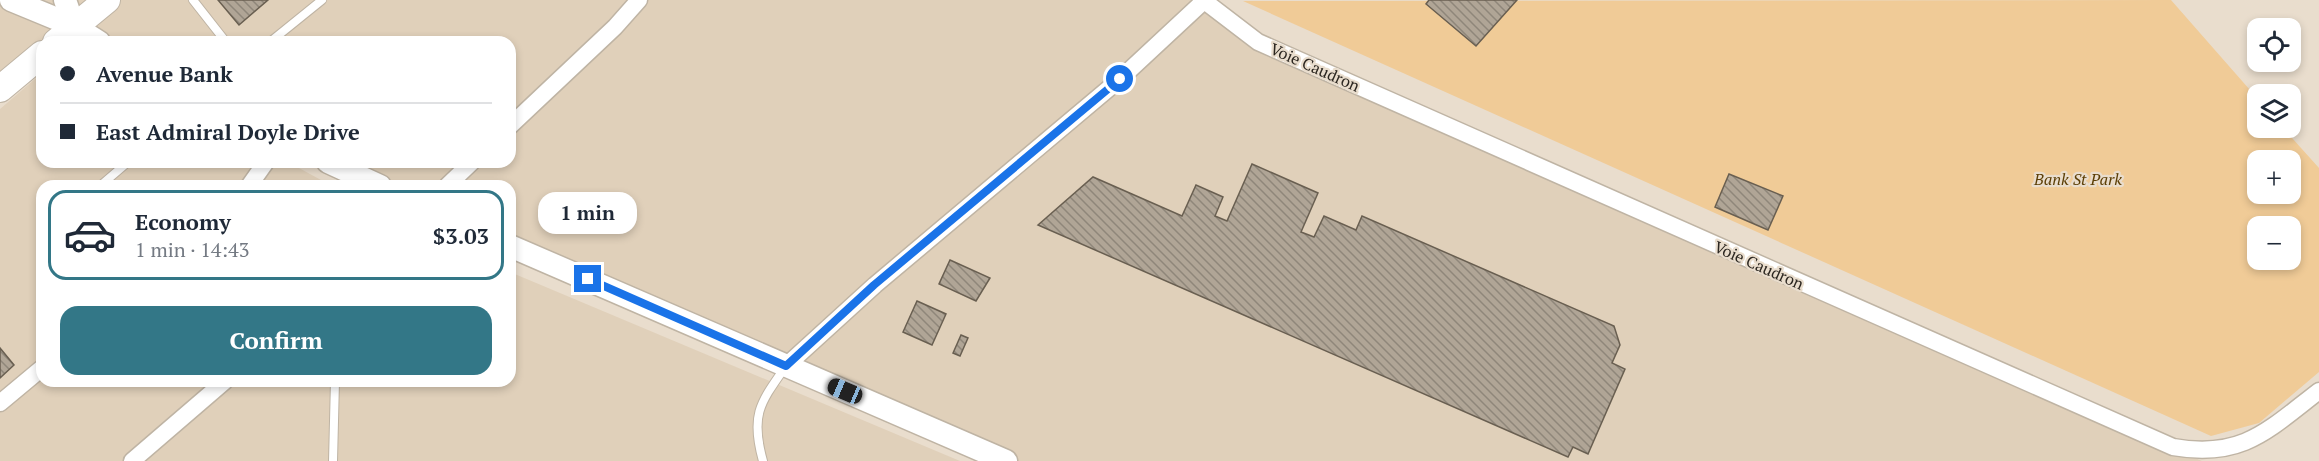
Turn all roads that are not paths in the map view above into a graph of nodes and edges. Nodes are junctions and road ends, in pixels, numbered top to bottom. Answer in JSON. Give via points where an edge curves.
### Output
{"nodes":[{"id":1,"x":11,"y":0,"type":"edge"},
{"id":2,"x":65,"y":0,"type":"edge"},
{"id":3,"x":107,"y":0,"type":"edge"},
{"id":4,"x":193,"y":0,"type":"edge"},
{"id":5,"x":322,"y":0,"type":"edge"},
{"id":6,"x":639,"y":0,"type":"edge"},
{"id":7,"x":1204,"y":0,"type":"edge"},
{"id":8,"x":65,"y":34,"type":"edge"},
{"id":9,"x":221,"y":36,"type":"edge"},
{"id":10,"x":277,"y":36,"type":"edge"},
{"id":11,"x":36,"y":59,"type":"edge"},
{"id":12,"x":0,"y":89,"type":"edge"},
{"id":13,"x":516,"y":120,"type":"edge"},
{"id":14,"x":121,"y":168,"type":"edge"},
{"id":15,"x":341,"y":168,"type":"edge"},
{"id":16,"x":466,"y":168,"type":"edge"},
{"id":17,"x":107,"y":180,"type":"edge"},
{"id":18,"x":367,"y":180,"type":"edge"},
{"id":19,"x":453,"y":180,"type":"edge"},
{"id":20,"x":516,"y":249,"type":"edge"},
{"id":21,"x":786,"y":366,"type":"junction"},
{"id":22,"x":36,"y":373,"type":"edge"},
{"id":23,"x":218,"y":387,"type":"edge"},
{"id":24,"x":335,"y":387,"type":"edge"},
{"id":25,"x":2319,"y":391,"type":"edge"},
{"id":26,"x":0,"y":403,"type":"edge"},
{"id":27,"x":132,"y":461,"type":"edge"},
{"id":28,"x":333,"y":461,"type":"edge"},
{"id":29,"x":763,"y":461,"type":"edge"},
{"id":30,"x":1006,"y":461,"type":"edge"}],
"edges":[{"from":1,"to":8,"type":"main road"},
{"from":2,"to":8,"type":"main road"},
{"from":3,"to":8,"type":"main road"},
{"from":4,"to":9,"type":"lane"},
{"from":5,"to":10,"type":"lane"},
{"from":6,"to":13,"type":"street"},
{"from":7,"to":21,"type":"street","via":[[1120,79],[874,285]]},
{"from":7,"to":25,"type":"street","name":"Voie Caudron","via":[[1258,42],[2173,447],[2195,451],[2241,445]]},
{"from":11,"to":12,"type":"main road"},
{"from":14,"to":17,"type":"lane"},
{"from":15,"to":18,"type":"main road"},
{"from":16,"to":19,"type":"street"},
{"from":20,"to":21,"type":"main road"},
{"from":21,"to":29,"type":"lane","via":[[761,402],[756,428]]},
{"from":21,"to":30,"type":"main road"},
{"from":22,"to":26,"type":"street"},
{"from":23,"to":27,"type":"street"},
{"from":24,"to":28,"type":"lane"}]}
